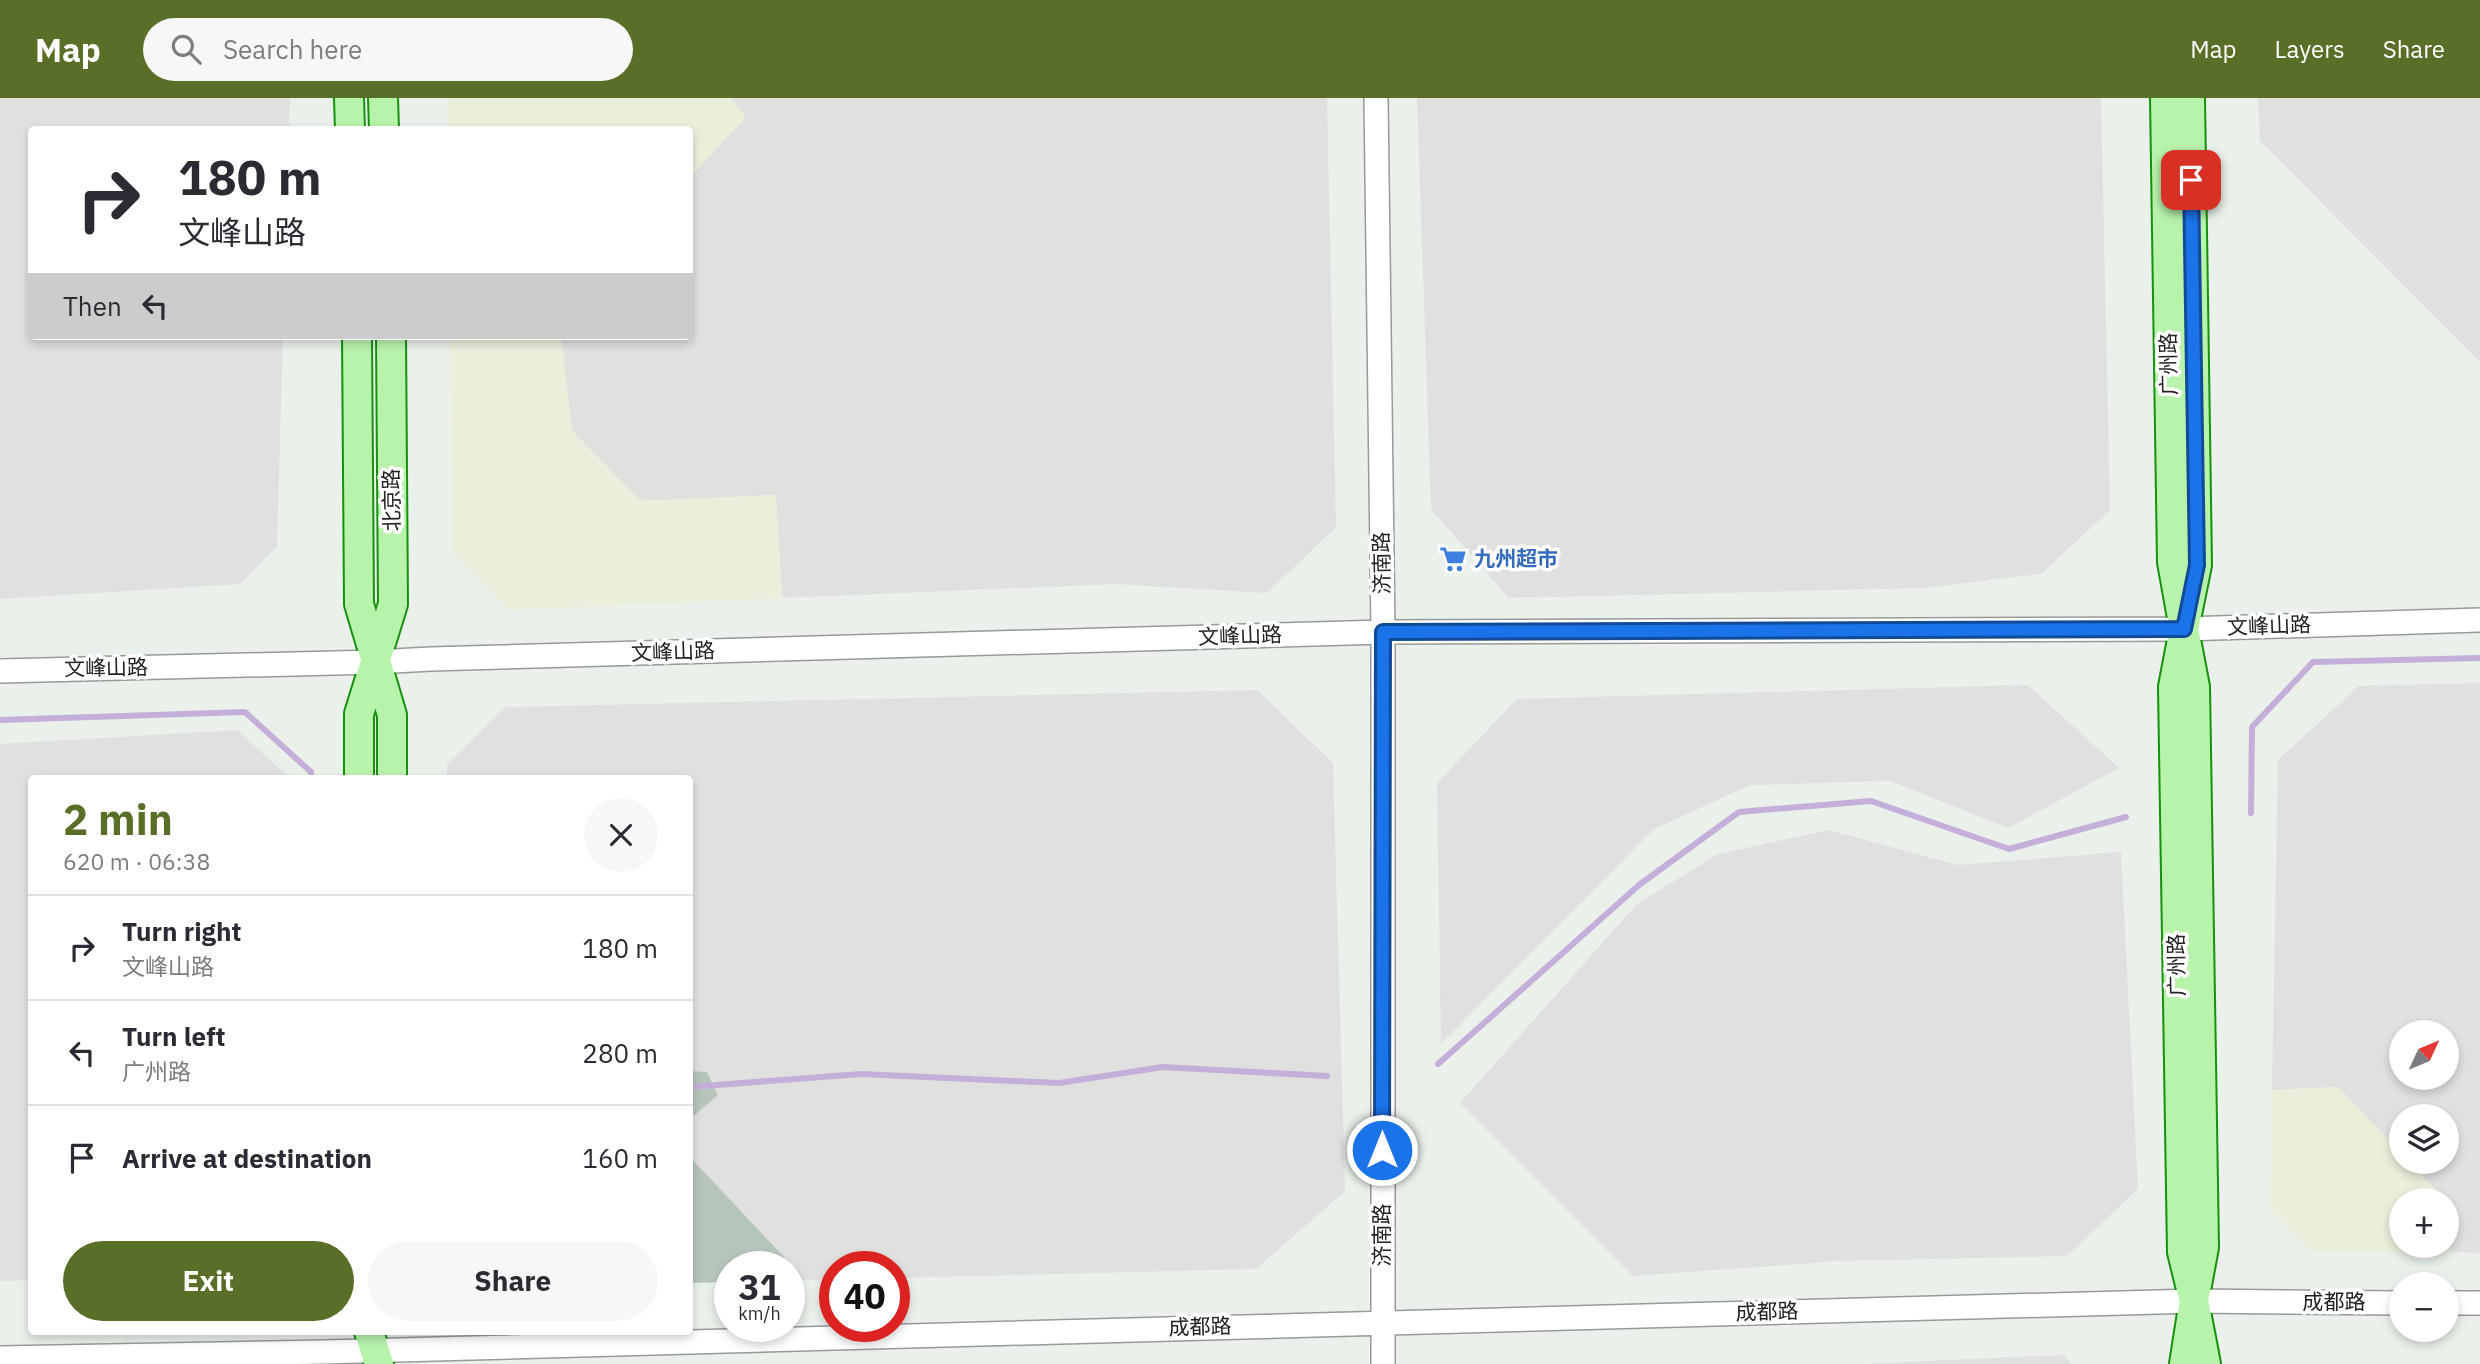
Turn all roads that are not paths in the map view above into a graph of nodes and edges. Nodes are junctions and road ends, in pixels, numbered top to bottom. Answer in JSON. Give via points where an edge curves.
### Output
{"nodes":[{"id":1,"x":349,"y":98,"type":"edge"},
{"id":2,"x":383,"y":98,"type":"edge"},
{"id":3,"x":1376,"y":98,"type":"edge"},
{"id":4,"x":2165,"y":98,"type":"edge"},
{"id":5,"x":2190,"y":98,"type":"edge"},
{"id":6,"x":350,"y":126,"type":"edge"},
{"id":7,"x":384,"y":126,"type":"edge"},
{"id":8,"x":357,"y":340,"type":"edge"},
{"id":9,"x":391,"y":340,"type":"edge"},
{"id":10,"x":2480,"y":620,"type":"edge"},
{"id":11,"x":2184,"y":629,"type":"junction"},
{"id":12,"x":1383,"y":632,"type":"junction"},
{"id":13,"x":375,"y":662,"type":"junction"},
{"id":14,"x":0,"y":671,"type":"edge"},
{"id":15,"x":359,"y":775,"type":"edge"},
{"id":16,"x":392,"y":775,"type":"edge"},
{"id":17,"x":2194,"y":1301,"type":"junction"},
{"id":18,"x":2389,"y":1303,"type":"edge"},
{"id":19,"x":2459,"y":1303,"type":"edge"},
{"id":20,"x":2480,"y":1303,"type":"edge"},
{"id":21,"x":1382,"y":1322,"type":"junction"},
{"id":22,"x":374,"y":1348,"type":"edge"},
{"id":23,"x":0,"y":1358,"type":"edge"},
{"id":24,"x":1383,"y":1364,"type":"edge"},
{"id":25,"x":2184,"y":1364,"type":"edge"},
{"id":26,"x":2206,"y":1364,"type":"edge"}],
"edges":[{"from":1,"to":6,"type":"main road"},
{"from":2,"to":7,"type":"main road"},
{"from":3,"to":12,"type":"street","name":"济南路"},
{"from":4,"to":11,"type":"main road","name":"广州路","via":[[2172,562]]},
{"from":5,"to":11,"type":"main road","name":"广州路","via":[[2197,565]]},
{"from":8,"to":13,"type":"main road","name":"北京路","via":[[359,604]]},
{"from":9,"to":13,"type":"main road","name":"北京路","via":[[393,604]]},
{"from":10,"to":11,"type":"street","name":"文峰山路"},
{"from":11,"to":12,"type":"street","name":"文峰山路"},
{"from":11,"to":17,"type":"main road","name":"广州路","via":[[2173,687],[2182,1252]]},
{"from":12,"to":13,"type":"street","name":"文峰山路"},
{"from":12,"to":21,"type":"street","name":"济南路"},
{"from":13,"to":14,"type":"street","name":"文峰山路"},
{"from":13,"to":15,"type":"main road","name":"北京路","via":[[359,714]]},
{"from":13,"to":16,"type":"main road","name":"北京路","via":[[392,715]]},
{"from":17,"to":18,"type":"street","name":"成都路"},
{"from":17,"to":21,"type":"street","name":"成都路"},
{"from":17,"to":25,"type":"main road","name":"广州路"},
{"from":17,"to":26,"type":"main road","name":"广州路"},
{"from":19,"to":20,"type":"street"},
{"from":21,"to":22,"type":"street","name":"成都路"},
{"from":21,"to":24,"type":"street","name":"济南路"},
{"from":22,"to":23,"type":"street","name":"成都路"}]}
